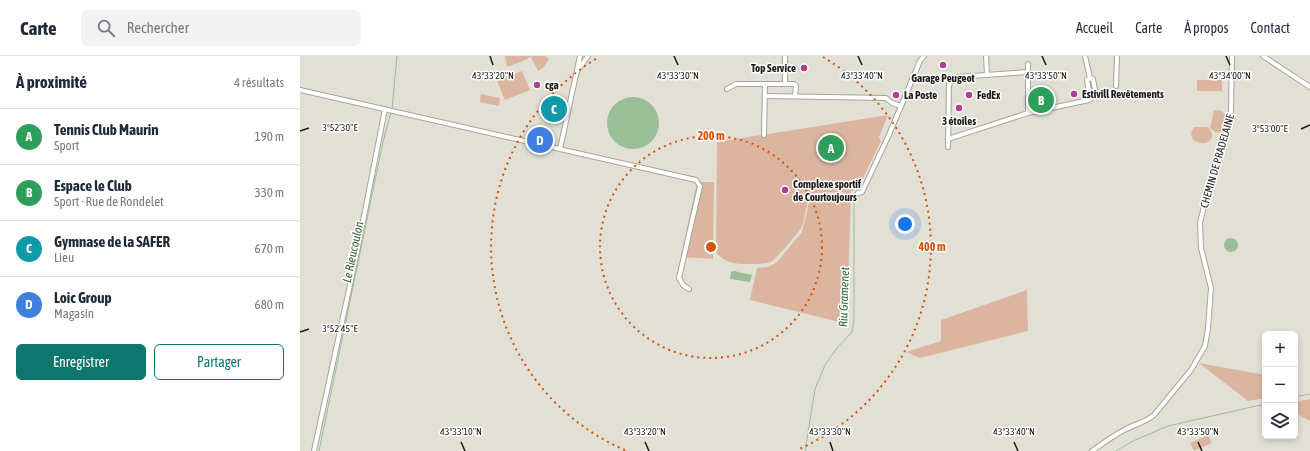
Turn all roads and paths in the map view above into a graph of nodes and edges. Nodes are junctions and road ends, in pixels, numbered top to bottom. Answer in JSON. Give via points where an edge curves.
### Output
{"nodes":[{"id":1,"x":580,"y":56,"type":"edge"},
{"id":2,"x":588,"y":56,"type":"edge"},
{"id":3,"x":785,"y":56,"type":"edge"},
{"id":4,"x":919,"y":56,"type":"edge"},
{"id":5,"x":924,"y":56,"type":"edge"},
{"id":6,"x":986,"y":56,"type":"edge"},
{"id":7,"x":1085,"y":56,"type":"edge"},
{"id":8,"x":1117,"y":56,"type":"edge"},
{"id":9,"x":1232,"y":56,"type":"edge"},
{"id":10,"x":1263,"y":56,"type":"edge"},
{"id":11,"x":920,"y":61,"type":"junction"},
{"id":12,"x":1028,"y":64,"type":"dead end"},
{"id":13,"x":576,"y":72,"type":"junction"},
{"id":14,"x":1028,"y":72,"type":"junction"},
{"id":15,"x":987,"y":74,"type":"junction"},
{"id":16,"x":765,"y":84,"type":"junction"},
{"id":17,"x":785,"y":84,"type":"junction"},
{"id":18,"x":1116,"y":86,"type":"dead end"},
{"id":19,"x":1310,"y":87,"type":"edge"},
{"id":20,"x":727,"y":89,"type":"dead end"},
{"id":21,"x":300,"y":90,"type":"edge"},
{"id":22,"x":765,"y":96,"type":"junction"},
{"id":23,"x":795,"y":96,"type":"junction"},
{"id":24,"x":901,"y":106,"type":"junction"},
{"id":25,"x":387,"y":110,"type":"junction"},
{"id":26,"x":1028,"y":113,"type":"junction"},
{"id":27,"x":764,"y":135,"type":"dead end"},
{"id":28,"x":948,"y":139,"type":"junction"},
{"id":29,"x":948,"y":147,"type":"dead end"},
{"id":30,"x":560,"y":149,"type":"junction"},
{"id":31,"x":858,"y":193,"type":"dead end"},
{"id":32,"x":689,"y":289,"type":"dead end"},
{"id":33,"x":314,"y":451,"type":"edge"},
{"id":34,"x":1092,"y":451,"type":"edge"}],
"edges":[{"from":1,"to":13,"type":"street"},
{"from":2,"to":13,"type":"street"},
{"from":3,"to":17,"type":"street"},
{"from":4,"to":11,"type":"street"},
{"from":5,"to":11,"type":"street"},
{"from":6,"to":15,"type":"street"},
{"from":7,"to":26,"type":"street","via":[[1091,98]]},
{"from":8,"to":18,"type":"street"},
{"from":9,"to":34,"type":"street","name":"CHEMIN DE PRADELAINE","via":[[1231,111],[1200,223],[1202,248],[1211,288],[1205,346],[1191,370],[1154,415],[1117,433]]},
{"from":10,"to":19,"type":"street"},
{"from":11,"to":24,"type":"street"},
{"from":12,"to":14,"type":"street"},
{"from":13,"to":30,"type":"street"},
{"from":14,"to":15,"type":"street"},
{"from":14,"to":26,"type":"street"},
{"from":15,"to":28,"type":"street","via":[[957,77],[949,85]]},
{"from":16,"to":17,"type":"street"},
{"from":16,"to":20,"type":"street","via":[[736,84]]},
{"from":16,"to":22,"type":"street"},
{"from":17,"to":23,"type":"street","via":[[796,86]]},
{"from":21,"to":25,"type":"street"},
{"from":22,"to":23,"type":"street"},
{"from":22,"to":27,"type":"street"},
{"from":23,"to":24,"type":"street","via":[[886,98]]},
{"from":24,"to":31,"type":"street","via":[[862,192]]},
{"from":25,"to":30,"type":"street"},
{"from":25,"to":33,"type":"street"},
{"from":26,"to":28,"type":"street"},
{"from":28,"to":29,"type":"street"},
{"from":30,"to":32,"type":"street","via":[[698,182],[700,186],[679,278]]}]}
